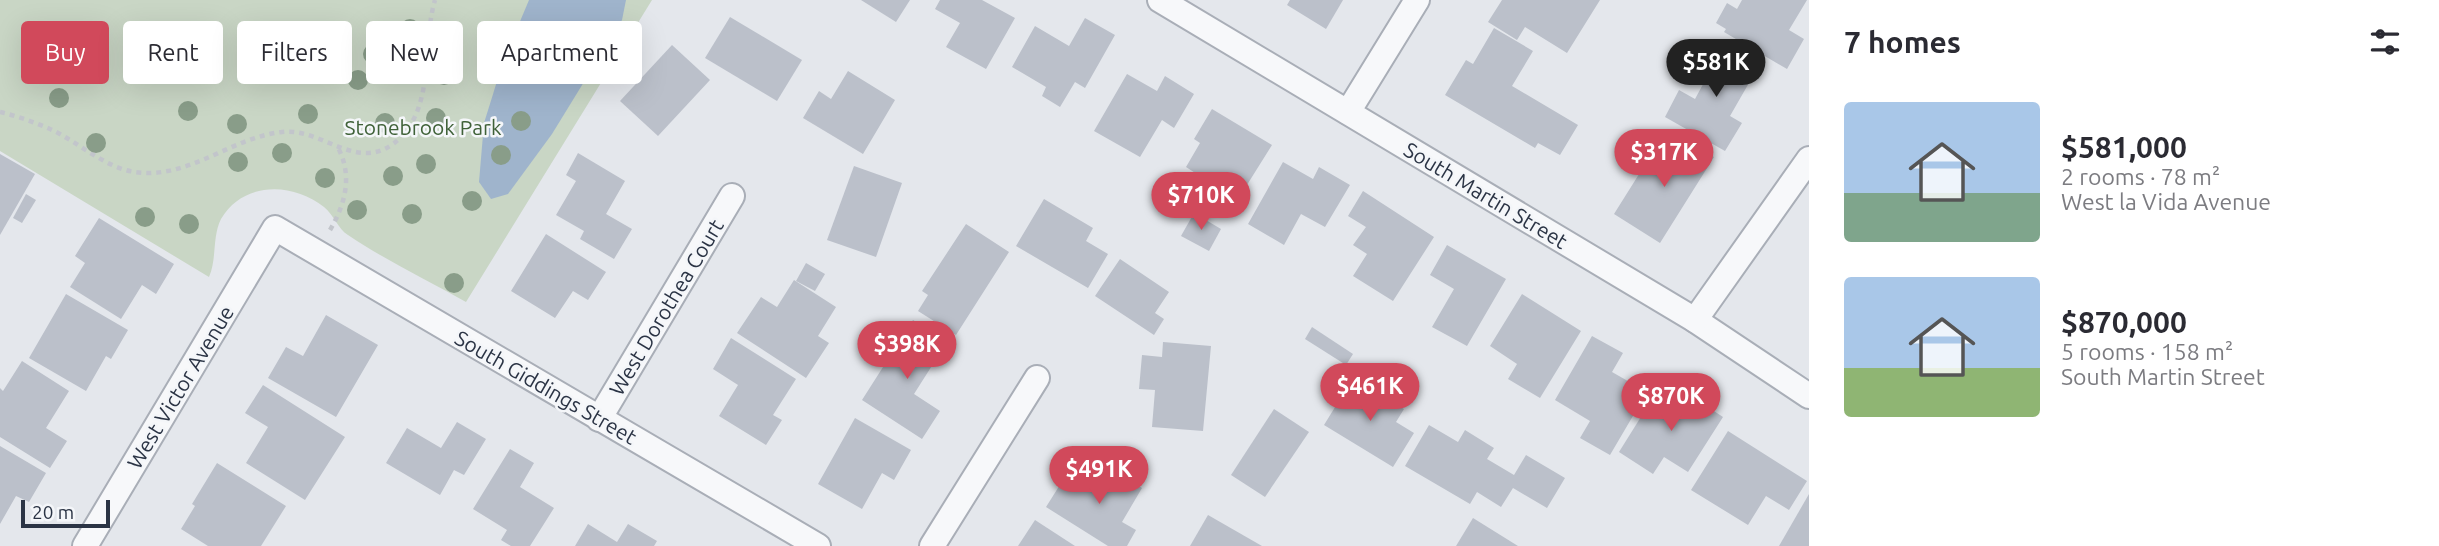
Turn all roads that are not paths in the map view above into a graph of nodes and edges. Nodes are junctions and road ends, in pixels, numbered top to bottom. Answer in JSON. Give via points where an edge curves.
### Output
{"nodes":[{"id":1,"x":1160,"y":0,"type":"edge"},
{"id":2,"x":1417,"y":0,"type":"edge"},
{"id":3,"x":1348,"y":112,"type":"junction"},
{"id":4,"x":1809,"y":159,"type":"edge"},
{"id":5,"x":732,"y":196,"type":"dead end"},
{"id":6,"x":275,"y":228,"type":"joint"},
{"id":7,"x":1695,"y":320,"type":"junction"},
{"id":8,"x":1037,"y":378,"type":"dead end"},
{"id":9,"x":1809,"y":396,"type":"edge"},
{"id":10,"x":599,"y":419,"type":"junction"},
{"id":11,"x":85,"y":546,"type":"edge"},
{"id":12,"x":818,"y":546,"type":"edge"},
{"id":13,"x":932,"y":546,"type":"edge"}],
"edges":[{"from":1,"to":3,"type":"street","name":"South Martin Street"},
{"from":2,"to":3,"type":"street"},
{"from":3,"to":7,"type":"street","name":"South Martin Street"},
{"from":4,"to":7,"type":"street"},
{"from":5,"to":10,"type":"street","name":"West Dorothea Court"},
{"from":6,"to":10,"type":"street","name":"South Giddings Street"},
{"from":6,"to":11,"type":"street","name":"West Victor Avenue"},
{"from":7,"to":9,"type":"street","name":"South Martin Street"},
{"from":8,"to":13,"type":"street"},
{"from":10,"to":12,"type":"street","name":"South Giddings Street"}]}
